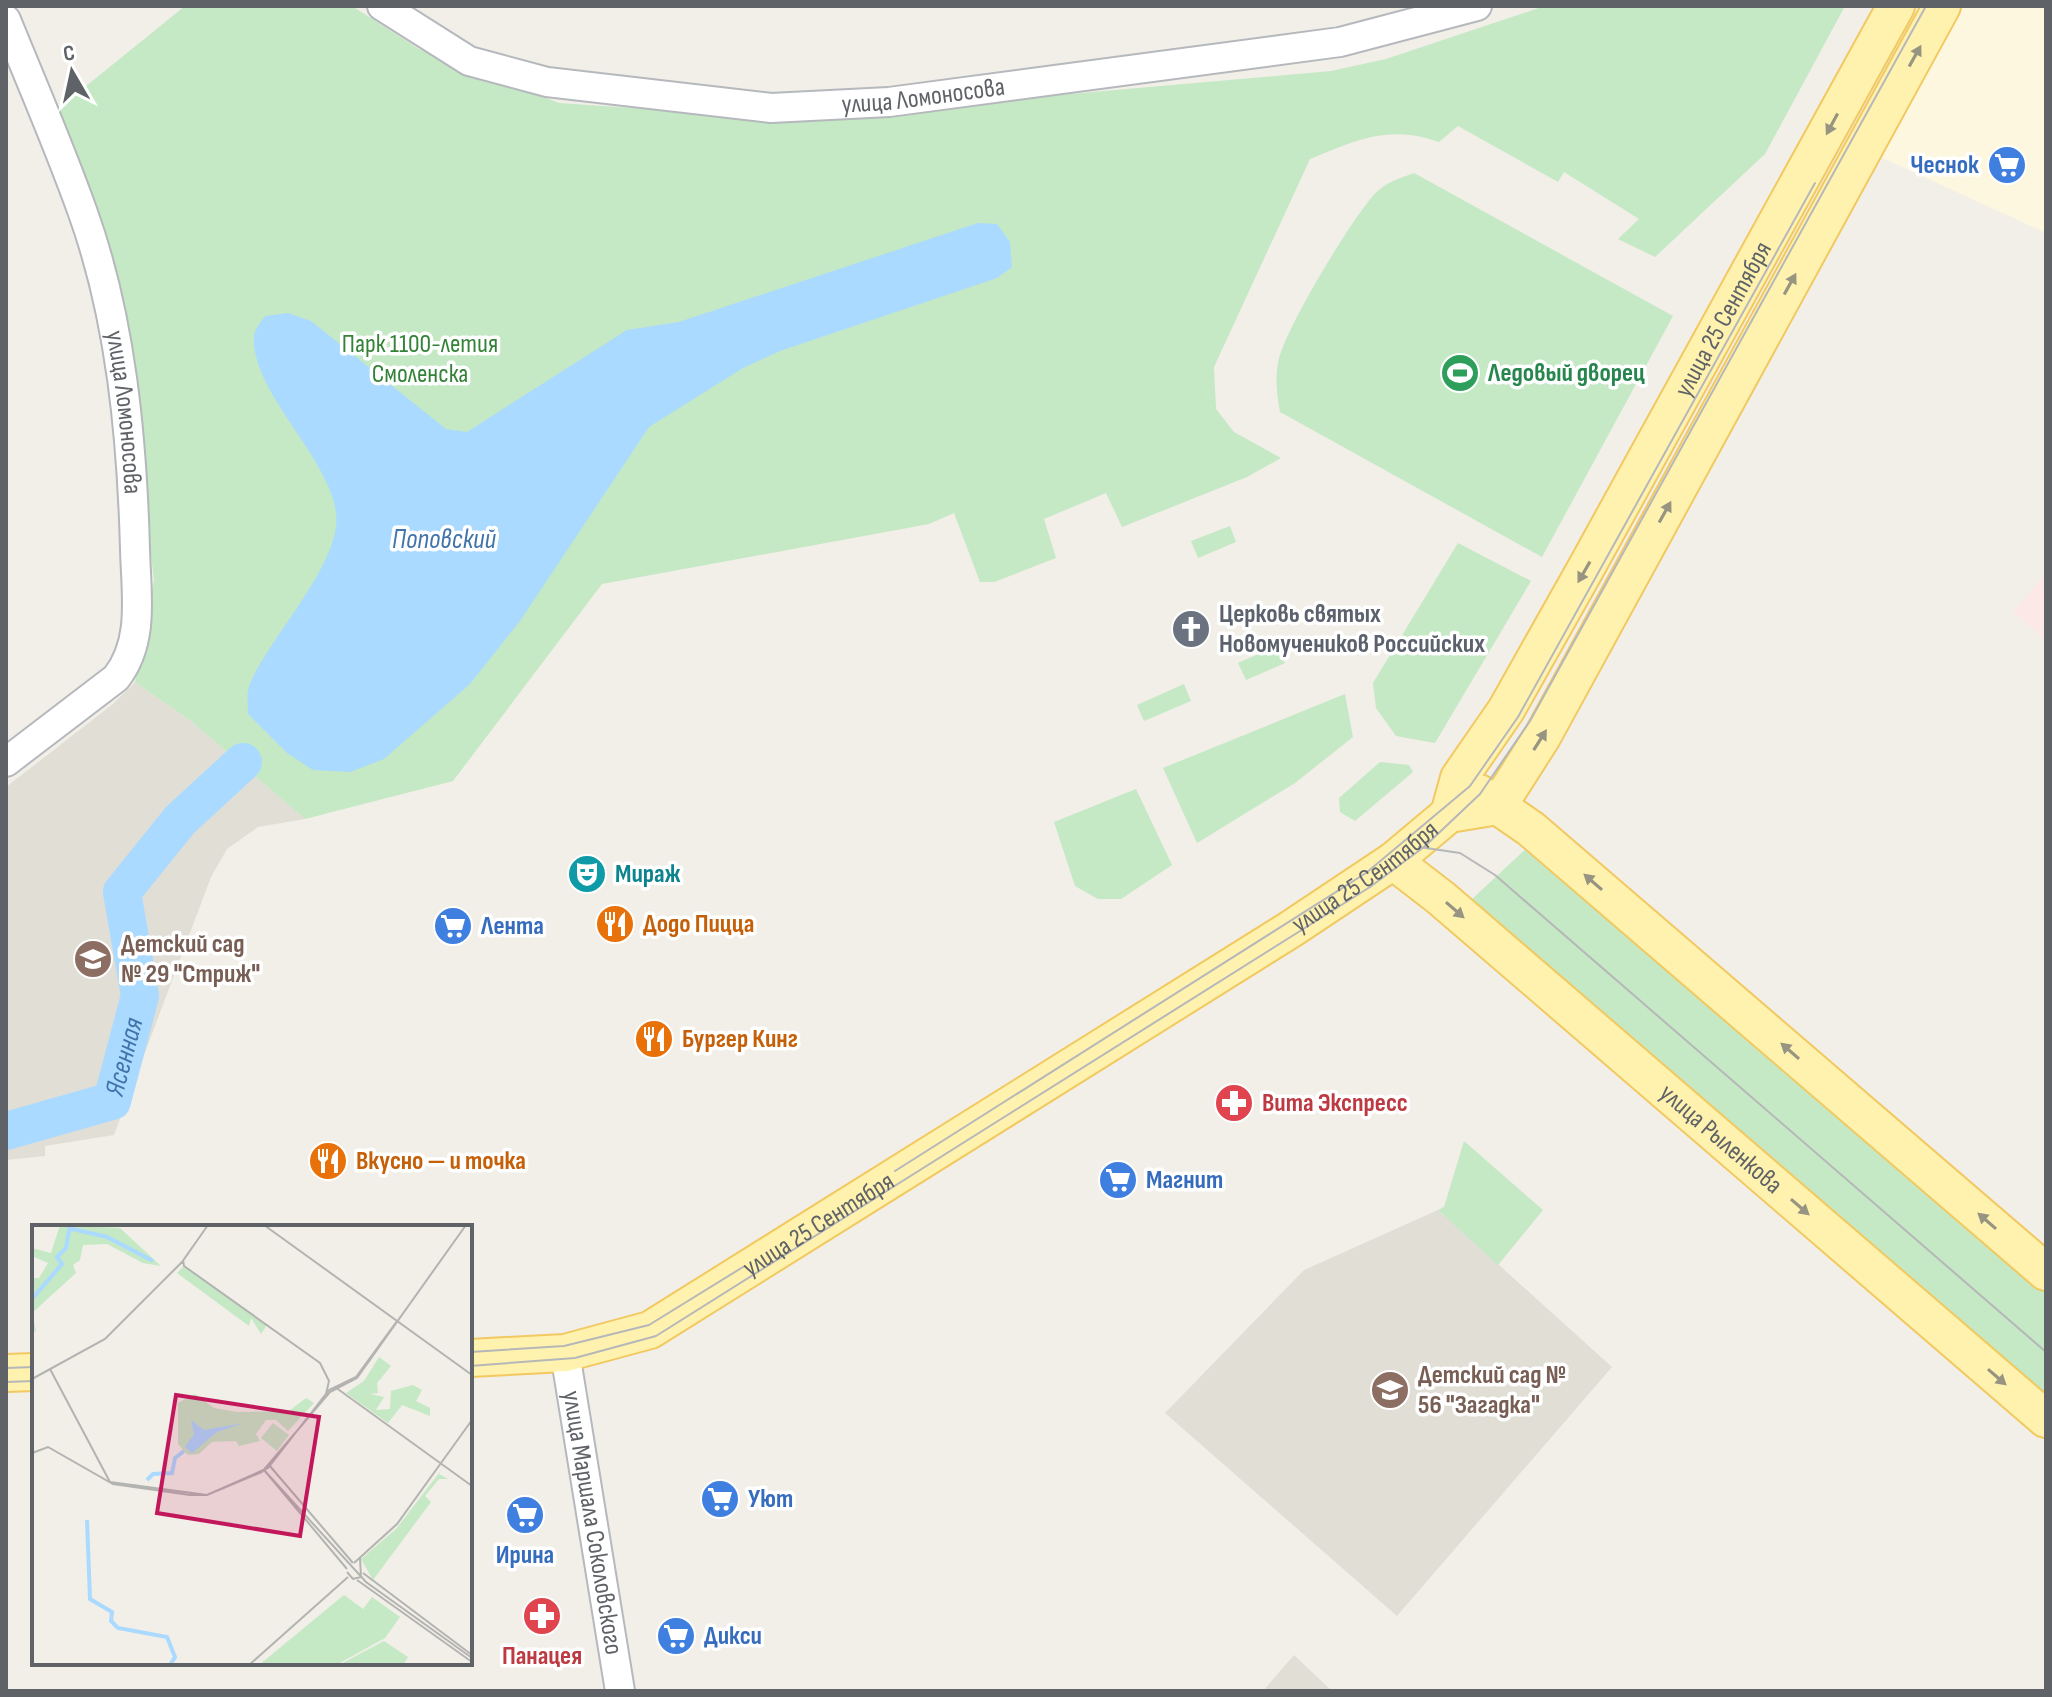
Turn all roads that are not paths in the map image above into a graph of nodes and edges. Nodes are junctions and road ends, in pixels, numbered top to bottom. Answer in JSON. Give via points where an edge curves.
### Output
{"nodes":[{"id":1,"x":382,"y":6,"type":"edge"},
{"id":2,"x":1477,"y":6,"type":"edge"},
{"id":3,"x":1896,"y":6,"type":"edge"},
{"id":4,"x":1942,"y":6,"type":"edge"},
{"id":5,"x":6,"y":20,"type":"edge"},
{"id":6,"x":6,"y":762,"type":"edge"},
{"id":7,"x":1459,"y":778,"type":"junction"},
{"id":8,"x":1498,"y":806,"type":"junction"},
{"id":9,"x":1449,"y":814,"type":"junction"},
{"id":10,"x":1393,"y":861,"type":"junction"},
{"id":11,"x":2046,"y":1272,"type":"edge"},
{"id":12,"x":565,"y":1353,"type":"junction"},
{"id":13,"x":472,"y":1358,"type":"edge"},
{"id":14,"x":32,"y":1372,"type":"edge"},
{"id":15,"x":6,"y":1373,"type":"edge"},
{"id":16,"x":2046,"y":1419,"type":"edge"},
{"id":17,"x":620,"y":1691,"type":"edge"}],
"edges":[{"from":1,"to":2,"type":"street","name":"улица Ломоносова","via":[[469,61],[534,79],[771,108],[889,102],[1340,42]]},
{"from":3,"to":7,"type":"main road","name":"улица 25 Сентября","one_way":true,"via":[[1506,710]]},
{"from":8,"to":4,"type":"main road","one_way":true,"via":[[1542,737]]},
{"from":5,"to":6,"type":"street","name":"улица Ломоносова","via":[[84,214],[100,270],[133,477],[137,627],[128,662],[116,678]]},
{"from":7,"to":8,"type":"main road"},
{"from":7,"to":9,"type":"main road","name":"улица 25 Сентября"},
{"from":8,"to":9,"type":"main road"},
{"from":11,"to":8,"type":"main road","one_way":true},
{"from":9,"to":10,"type":"main road","name":"улица 25 Сентября"},
{"from":10,"to":12,"type":"main road","name":"улица 25 Сентября","via":[[650,1330]]},
{"from":10,"to":16,"type":"main road","name":"улица Рыленкова","one_way":true},
{"from":12,"to":13,"type":"main road","name":"улица 25 Сентября"},
{"from":12,"to":17,"type":"street","name":"улица Маршала Соколовского"},
{"from":14,"to":15,"type":"main road"}]}
